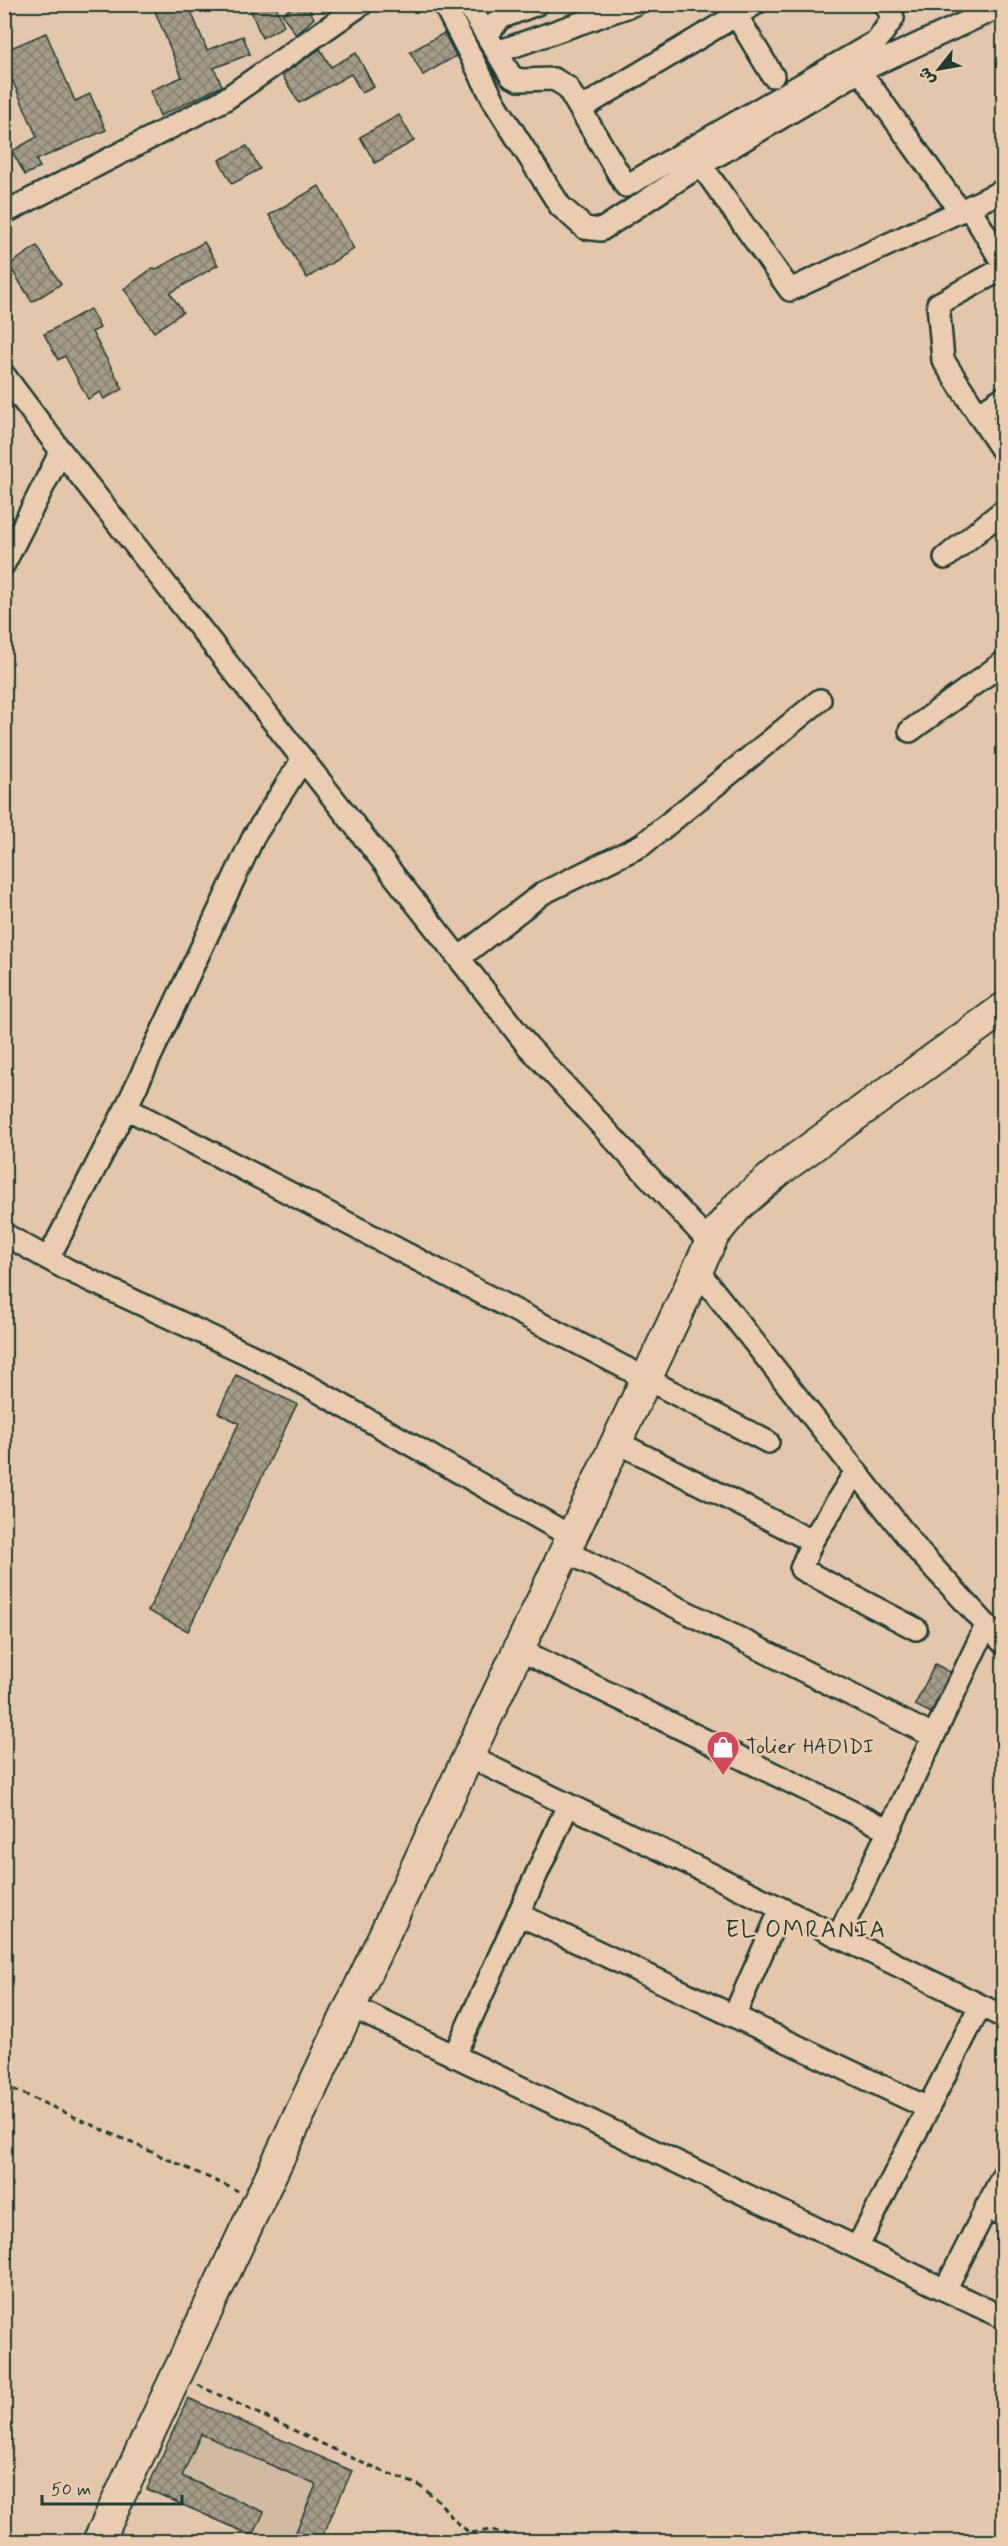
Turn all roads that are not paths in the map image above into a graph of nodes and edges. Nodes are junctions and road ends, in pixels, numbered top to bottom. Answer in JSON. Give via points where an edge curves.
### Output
{"nodes":[{"id":1,"x":362,"y":4,"type":"edge"},
{"id":2,"x":444,"y":4,"type":"edge"},
{"id":3,"x":468,"y":4,"type":"edge"},
{"id":4,"x":537,"y":4,"type":"edge"},
{"id":5,"x":635,"y":4,"type":"edge"},
{"id":6,"x":755,"y":4,"type":"edge"},
{"id":7,"x":885,"y":4,"type":"edge"},
{"id":8,"x":998,"y":8,"type":"dead end"},
{"id":9,"x":733,"y":10,"type":"edge"},
{"id":10,"x":492,"y":43,"type":"junction"},
{"id":11,"x":860,"y":71,"type":"junction"},
{"id":12,"x":773,"y":76,"type":"dead end"},
{"id":13,"x":580,"y":109,"type":"junction"},
{"id":14,"x":701,"y":165,"type":"junction"},
{"id":15,"x":1004,"y":190,"type":"edge"},
{"id":16,"x":964,"y":209,"type":"junction"},
{"id":17,"x":4,"y":213,"type":"edge"},
{"id":18,"x":1004,"y":267,"type":"edge"},
{"id":19,"x":4,"y":375,"type":"edge"},
{"id":20,"x":1004,"y":397,"type":"edge"},
{"id":21,"x":978,"y":414,"type":"junction"},
{"id":22,"x":61,"y":451,"type":"junction"},
{"id":23,"x":1004,"y":453,"type":"edge"},
{"id":24,"x":1000,"y":519,"type":"edge"},
{"id":25,"x":945,"y":558,"type":"dead end"},
{"id":26,"x":4,"y":564,"type":"edge"},
{"id":27,"x":1004,"y":662,"type":"edge"},
{"id":28,"x":820,"y":700,"type":"dead end"},
{"id":29,"x":910,"y":731,"type":"dead end"},
{"id":30,"x":303,"y":759,"type":"junction"},
{"id":31,"x":459,"y":958,"type":"junction"},
{"id":32,"x":1004,"y":1008,"type":"edge"},
{"id":33,"x":126,"y":1108,"type":"junction"},
{"id":34,"x":4,"y":1234,"type":"edge"},
{"id":35,"x":710,"y":1243,"type":"junction"},
{"id":36,"x":48,"y":1259,"type":"junction"},
{"id":37,"x":698,"y":1271,"type":"junction"},
{"id":38,"x":647,"y":1379,"type":"junction"},
{"id":39,"x":617,"y":1442,"type":"junction"},
{"id":40,"x":768,"y":1442,"type":"dead end"},
{"id":41,"x":856,"y":1472,"type":"junction"},
{"id":42,"x":812,"y":1541,"type":"junction"},
{"id":43,"x":568,"y":1544,"type":"junction"},
{"id":44,"x":986,"y":1626,"type":"junction"},
{"id":45,"x":916,"y":1629,"type":"dead end"},
{"id":46,"x":1004,"y":1644,"type":"edge"},
{"id":47,"x":518,"y":1649,"type":"junction"},
{"id":48,"x":933,"y":1737,"type":"junction"},
{"id":49,"x":468,"y":1756,"type":"junction"},
{"id":50,"x":568,"y":1805,"type":"junction"},
{"id":51,"x":889,"y":1830,"type":"junction"},
{"id":52,"x":781,"y":1909,"type":"junction"},
{"id":53,"x":518,"y":1914,"type":"junction"},
{"id":54,"x":838,"y":1937,"type":"junction"},
{"id":55,"x":350,"y":2006,"type":"junction"},
{"id":56,"x":980,"y":2006,"type":"junction"},
{"id":57,"x":734,"y":2016,"type":"junction"},
{"id":58,"x":1004,"y":2017,"type":"edge"},
{"id":59,"x":454,"y":2056,"type":"junction"},
{"id":60,"x":928,"y":2108,"type":"junction"},
{"id":61,"x":1004,"y":2173,"type":"edge"},
{"id":62,"x":995,"y":2211,"type":"edge"},
{"id":63,"x":856,"y":2248,"type":"junction"},
{"id":64,"x":945,"y":2290,"type":"junction"},
{"id":65,"x":1004,"y":2318,"type":"edge"},
{"id":66,"x":98,"y":2541,"type":"edge"}],
"edges":[{"from":1,"to":17,"type":"street","via":[[224,100]]},
{"from":2,"to":14,"type":"street","via":[[513,131],[560,206],[585,228],[601,230]]},
{"from":3,"to":10,"type":"street"},
{"from":4,"to":10,"type":"street","via":[[500,18]]},
{"from":5,"to":10,"type":"street"},
{"from":6,"to":9,"type":"street"},
{"from":7,"to":13,"type":"street","via":[[893,18],[877,40],[626,186]]},
{"from":8,"to":11,"type":"street"},
{"from":9,"to":12,"type":"street"},
{"from":9,"to":13,"type":"street"},
{"from":10,"to":13,"type":"street","via":[[511,76],[519,80],[554,79],[567,87]]},
{"from":11,"to":14,"type":"street"},
{"from":11,"to":16,"type":"street"},
{"from":14,"to":16,"type":"street","via":[[790,290]]},
{"from":15,"to":16,"type":"street"},
{"from":16,"to":18,"type":"street"},
{"from":18,"to":21,"type":"street","via":[[938,304],[943,360]]},
{"from":19,"to":22,"type":"street"},
{"from":20,"to":21,"type":"street"},
{"from":21,"to":23,"type":"street"},
{"from":22,"to":26,"type":"street"},
{"from":22,"to":30,"type":"street"},
{"from":24,"to":25,"type":"street"},
{"from":27,"to":29,"type":"street"},
{"from":28,"to":31,"type":"street","via":[[642,845],[543,893]]},
{"from":30,"to":31,"type":"street"},
{"from":30,"to":33,"type":"street","via":[[254,836]]},
{"from":31,"to":35,"type":"street","via":[[527,1045]]},
{"from":32,"to":35,"type":"street","via":[[780,1170],[739,1204]]},
{"from":33,"to":36,"type":"street"},
{"from":33,"to":38,"type":"street"},
{"from":34,"to":36,"type":"street"},
{"from":35,"to":37,"type":"street"},
{"from":36,"to":43,"type":"street","via":[[305,1384]]},
{"from":37,"to":38,"type":"street"},
{"from":37,"to":41,"type":"street"},
{"from":38,"to":39,"type":"street"},
{"from":38,"to":40,"type":"street"},
{"from":39,"to":42,"type":"street"},
{"from":39,"to":43,"type":"street"},
{"from":41,"to":42,"type":"street"},
{"from":41,"to":44,"type":"street"},
{"from":42,"to":45,"type":"street","via":[[801,1569]]},
{"from":43,"to":47,"type":"street"},
{"from":43,"to":48,"type":"street"},
{"from":44,"to":46,"type":"street"},
{"from":44,"to":48,"type":"street"},
{"from":47,"to":49,"type":"street"},
{"from":47,"to":51,"type":"street"},
{"from":48,"to":51,"type":"street"},
{"from":49,"to":50,"type":"street"},
{"from":49,"to":55,"type":"street"},
{"from":50,"to":52,"type":"street"},
{"from":50,"to":53,"type":"street"},
{"from":51,"to":54,"type":"street"},
{"from":52,"to":54,"type":"street"},
{"from":52,"to":57,"type":"street"},
{"from":53,"to":57,"type":"street"},
{"from":53,"to":59,"type":"street"},
{"from":54,"to":56,"type":"street"},
{"from":55,"to":59,"type":"street"},
{"from":55,"to":66,"type":"street"},
{"from":56,"to":58,"type":"street"},
{"from":56,"to":60,"type":"street"},
{"from":57,"to":60,"type":"street"},
{"from":59,"to":63,"type":"street"},
{"from":60,"to":63,"type":"street"},
{"from":61,"to":62,"type":"street"},
{"from":62,"to":64,"type":"street"},
{"from":63,"to":64,"type":"street"},
{"from":64,"to":65,"type":"street"}]}
